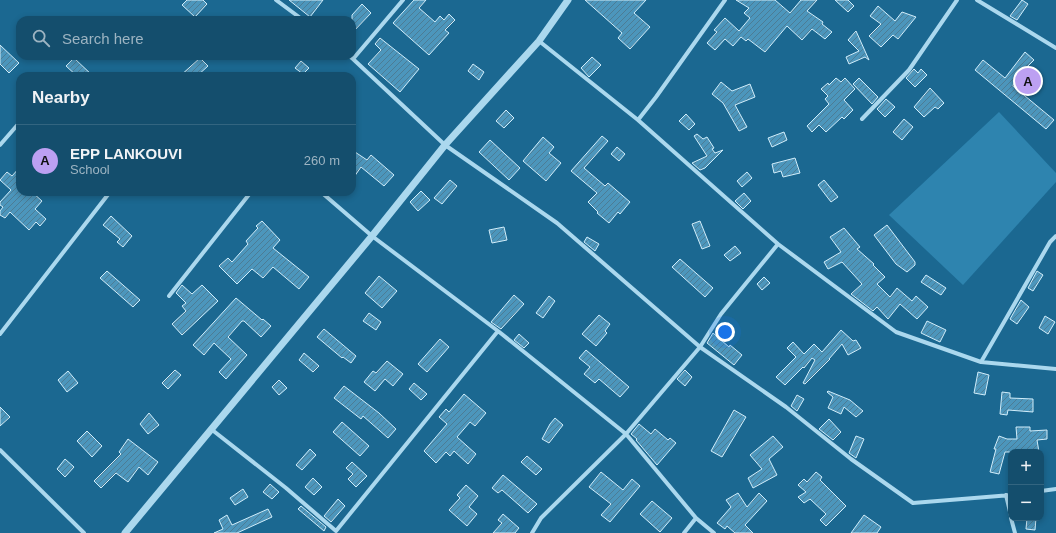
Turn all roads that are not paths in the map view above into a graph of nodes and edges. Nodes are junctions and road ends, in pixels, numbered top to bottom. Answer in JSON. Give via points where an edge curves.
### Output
{"nodes":[{"id":1,"x":276,"y":0,"type":"edge"},
{"id":2,"x":403,"y":0,"type":"edge"},
{"id":3,"x":568,"y":0,"type":"edge"},
{"id":4,"x":725,"y":0,"type":"edge"},
{"id":5,"x":957,"y":0,"type":"edge"},
{"id":6,"x":977,"y":0,"type":"edge"},
{"id":7,"x":298,"y":16,"type":"edge"},
{"id":8,"x":539,"y":41,"type":"junction"},
{"id":9,"x":1056,"y":48,"type":"edge"},
{"id":10,"x":356,"y":52,"type":"edge"},
{"id":11,"x":353,"y":60,"type":"edge"},
{"id":12,"x":862,"y":118,"type":"dead end"},
{"id":13,"x":638,"y":120,"type":"junction"},
{"id":14,"x":16,"y":127,"type":"edge"},
{"id":15,"x":0,"y":145,"type":"edge"},
{"id":16,"x":445,"y":145,"type":"junction"},
{"id":17,"x":107,"y":196,"type":"edge"},
{"id":18,"x":248,"y":196,"type":"edge"},
{"id":19,"x":325,"y":196,"type":"edge"},
{"id":20,"x":372,"y":236,"type":"junction"},
{"id":21,"x":1056,"y":236,"type":"edge"},
{"id":22,"x":1050,"y":242,"type":"junction"},
{"id":23,"x":1056,"y":242,"type":"edge"},
{"id":24,"x":778,"y":244,"type":"junction"},
{"id":25,"x":169,"y":296,"type":"dead end"},
{"id":26,"x":498,"y":331,"type":"junction"},
{"id":27,"x":0,"y":334,"type":"edge"},
{"id":28,"x":700,"y":347,"type":"junction"},
{"id":29,"x":981,"y":362,"type":"junction"},
{"id":30,"x":1056,"y":369,"type":"edge"},
{"id":31,"x":211,"y":429,"type":"junction"},
{"id":32,"x":626,"y":434,"type":"junction"},
{"id":33,"x":0,"y":450,"type":"edge"},
{"id":34,"x":1056,"y":489,"type":"edge"},
{"id":35,"x":1044,"y":491,"type":"edge"},
{"id":36,"x":1006,"y":496,"type":"joint"},
{"id":37,"x":1008,"y":504,"type":"edge"},
{"id":38,"x":696,"y":518,"type":"junction"},
{"id":39,"x":1012,"y":521,"type":"edge"},
{"id":40,"x":336,"y":532,"type":"edge"},
{"id":41,"x":84,"y":533,"type":"edge"},
{"id":42,"x":124,"y":533,"type":"edge"},
{"id":43,"x":532,"y":533,"type":"edge"},
{"id":44,"x":684,"y":533,"type":"edge"},
{"id":45,"x":714,"y":533,"type":"edge"},
{"id":46,"x":1015,"y":533,"type":"edge"}],
"edges":[{"from":1,"to":7,"type":"street"},
{"from":2,"to":10,"type":"street"},
{"from":3,"to":8,"type":"street"},
{"from":4,"to":13,"type":"street"},
{"from":5,"to":12,"type":"street","via":[[909,70]]},
{"from":6,"to":9,"type":"street"},
{"from":8,"to":13,"type":"street"},
{"from":8,"to":16,"type":"street"},
{"from":11,"to":16,"type":"street"},
{"from":13,"to":24,"type":"street"},
{"from":14,"to":15,"type":"street"},
{"from":16,"to":20,"type":"street"},
{"from":16,"to":28,"type":"street","via":[[557,224]]},
{"from":17,"to":27,"type":"street"},
{"from":18,"to":25,"type":"street"},
{"from":19,"to":20,"type":"street"},
{"from":20,"to":26,"type":"street"},
{"from":20,"to":31,"type":"street"},
{"from":21,"to":22,"type":"street"},
{"from":22,"to":23,"type":"street"},
{"from":22,"to":29,"type":"street"},
{"from":24,"to":28,"type":"street","via":[[720,314]]},
{"from":24,"to":29,"type":"street","via":[[896,332]]},
{"from":26,"to":32,"type":"street"},
{"from":26,"to":40,"type":"street"},
{"from":28,"to":32,"type":"street"},
{"from":28,"to":36,"type":"street","via":[[786,407],[851,459],[913,503]]},
{"from":29,"to":30,"type":"street"},
{"from":31,"to":40,"type":"street","via":[[286,488]]},
{"from":31,"to":42,"type":"street"},
{"from":32,"to":38,"type":"street"},
{"from":32,"to":43,"type":"street","via":[[541,518]]},
{"from":33,"to":41,"type":"street"},
{"from":34,"to":35,"type":"street"},
{"from":36,"to":37,"type":"street"},
{"from":38,"to":44,"type":"street"},
{"from":38,"to":45,"type":"street"},
{"from":39,"to":46,"type":"street"}]}
